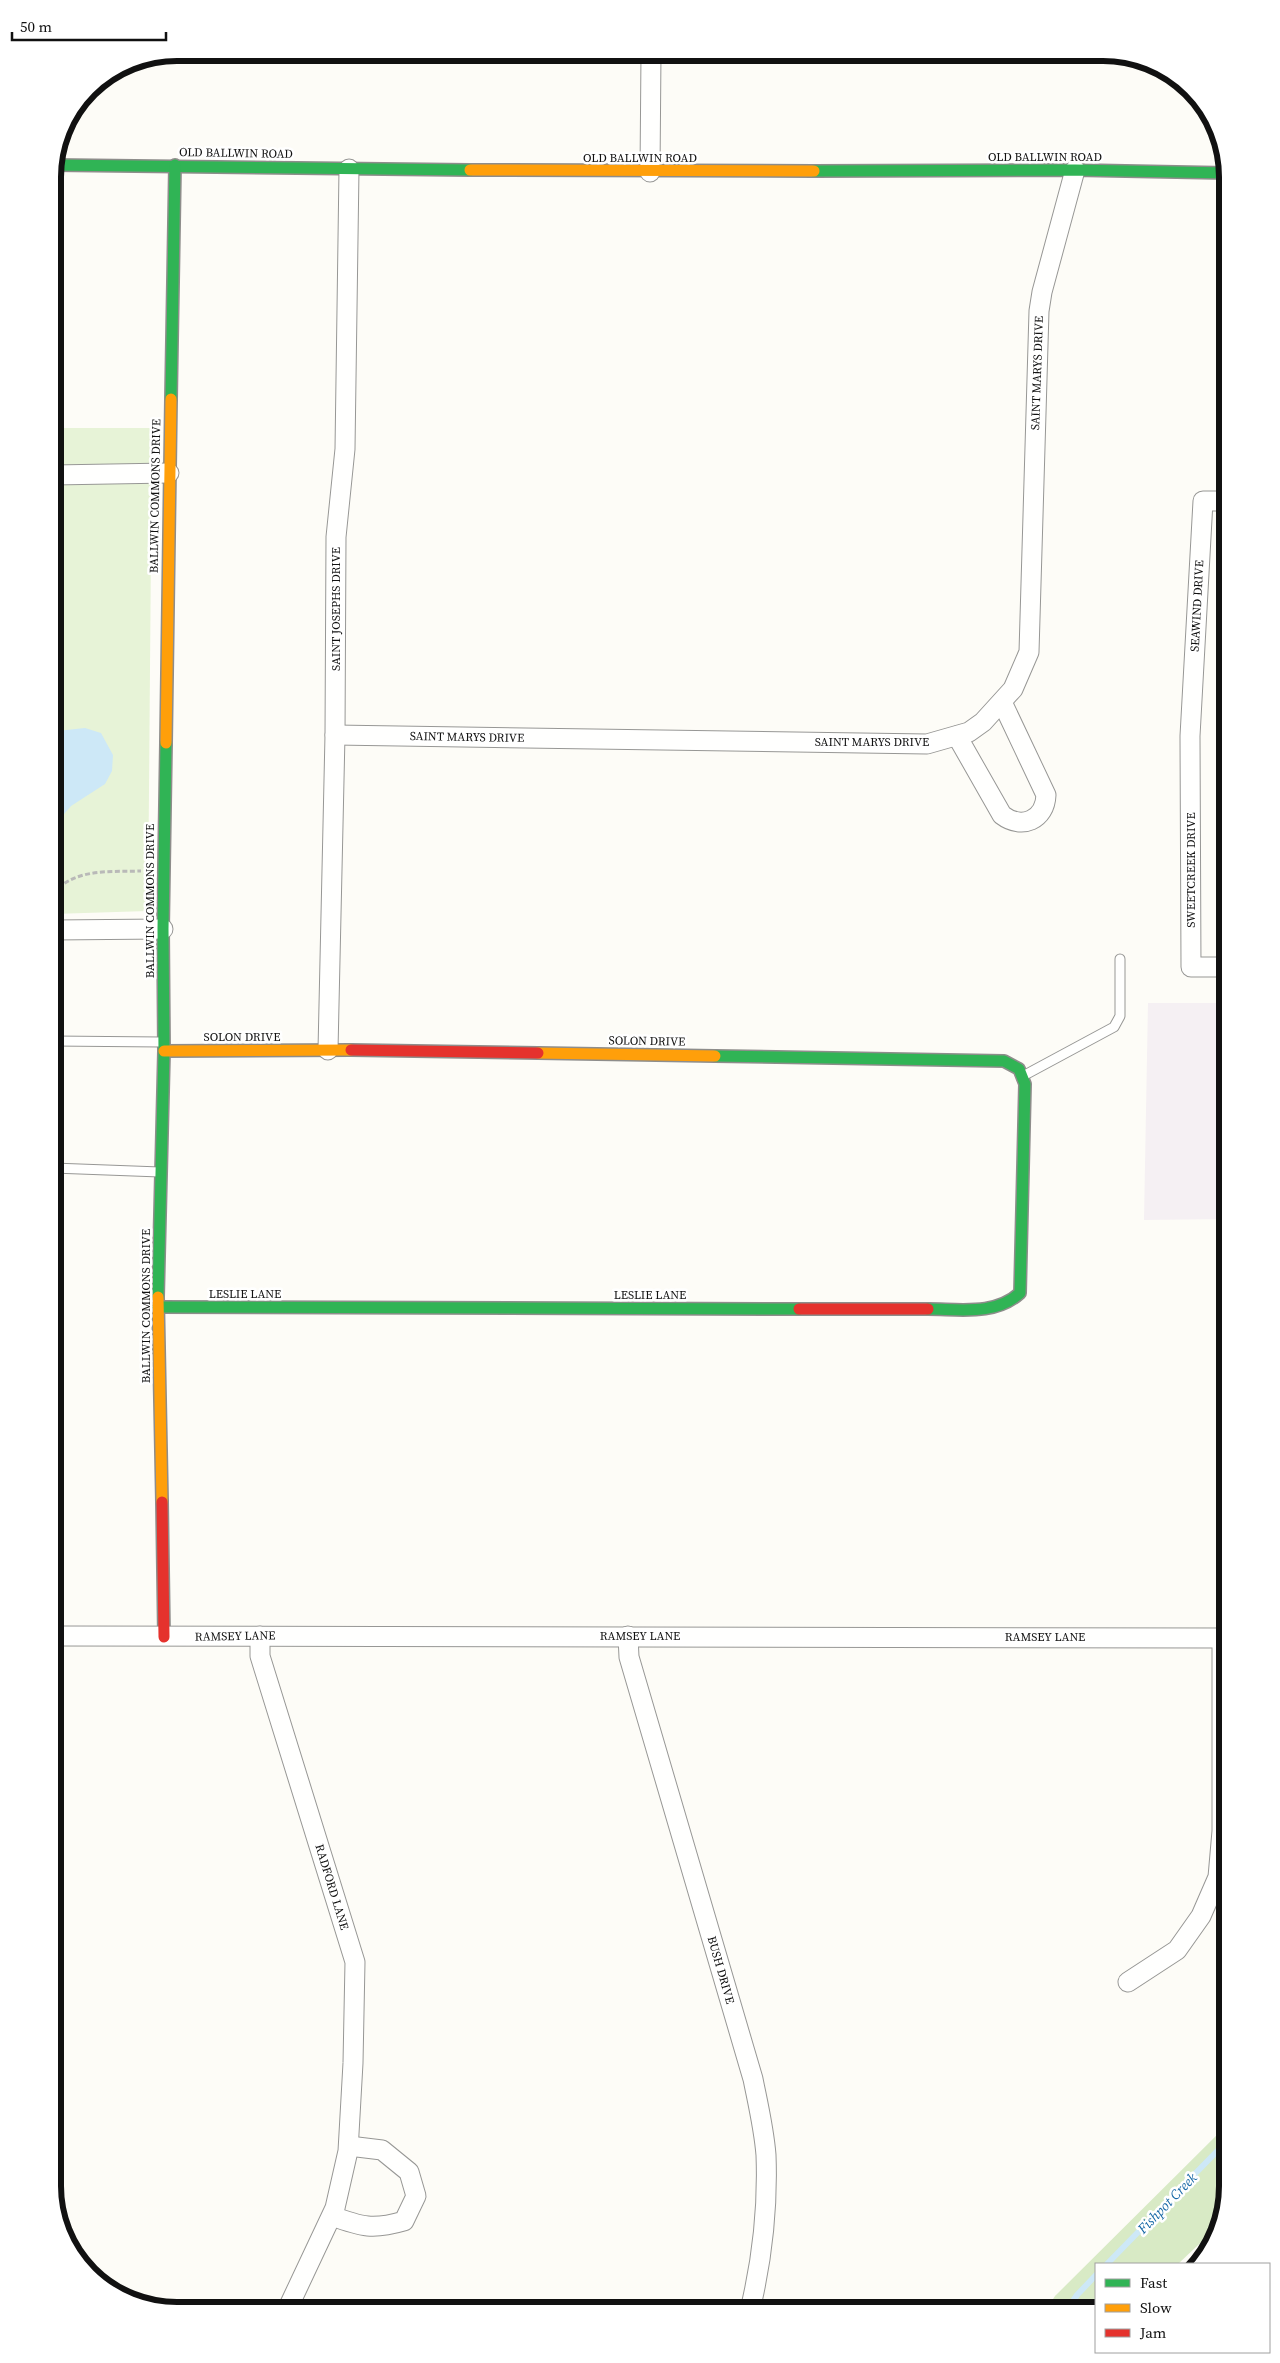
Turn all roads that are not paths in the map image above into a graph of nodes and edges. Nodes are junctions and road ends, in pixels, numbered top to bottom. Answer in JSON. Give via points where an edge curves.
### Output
{"nodes":[{"id":1,"x":651,"y":61,"type":"edge"},
{"id":2,"x":62,"y":165,"type":"edge"},
{"id":3,"x":175,"y":165,"type":"junction"},
{"id":4,"x":349,"y":169,"type":"junction"},
{"id":5,"x":1075,"y":170,"type":"junction"},
{"id":6,"x":650,"y":172,"type":"junction"},
{"id":7,"x":1219,"y":173,"type":"edge"},
{"id":8,"x":169,"y":473,"type":"junction"},
{"id":9,"x":61,"y":475,"type":"edge"},
{"id":10,"x":1219,"y":501,"type":"edge"},
{"id":11,"x":1002,"y":702,"type":"junction"},
{"id":12,"x":335,"y":735,"type":"junction"},
{"id":13,"x":957,"y":736,"type":"junction"},
{"id":14,"x":1190,"y":736,"type":"joint"},
{"id":15,"x":163,"y":929,"type":"junction"},
{"id":16,"x":61,"y":930,"type":"edge"},
{"id":17,"x":1120,"y":959,"type":"dead end"},
{"id":18,"x":1219,"y":967,"type":"edge"},
{"id":19,"x":61,"y":1041,"type":"edge"},
{"id":20,"x":164,"y":1046,"type":"junction"},
{"id":21,"x":328,"y":1050,"type":"junction"},
{"id":22,"x":1023,"y":1076,"type":"junction"},
{"id":23,"x":61,"y":1168,"type":"edge"},
{"id":24,"x":162,"y":1172,"type":"junction"},
{"id":25,"x":158,"y":1308,"type":"junction"},
{"id":26,"x":61,"y":1636,"type":"edge"},
{"id":27,"x":260,"y":1636,"type":"junction"},
{"id":28,"x":628,"y":1636,"type":"junction"},
{"id":29,"x":164,"y":1637,"type":"junction"},
{"id":30,"x":1219,"y":1638,"type":"edge"},
{"id":31,"x":1219,"y":1866,"type":"edge"},
{"id":32,"x":1128,"y":1982,"type":"dead end"},
{"id":33,"x":349,"y":2146,"type":"junction"},
{"id":34,"x":332,"y":2216,"type":"junction"},
{"id":35,"x":291,"y":2302,"type":"edge"},
{"id":36,"x":752,"y":2302,"type":"edge"}],
"edges":[{"from":1,"to":6,"type":"street"},
{"from":2,"to":3,"type":"street","name":"OLD BALLWIN ROAD"},
{"from":3,"to":4,"type":"street","name":"OLD BALLWIN ROAD"},
{"from":3,"to":8,"type":"street","name":"BALLWIN COMMONS DRIVE"},
{"from":4,"to":6,"type":"street","name":"OLD BALLWIN ROAD"},
{"from":4,"to":12,"type":"street","name":"SAINT JOSEPHS DRIVE","via":[[344,449],[336,537]]},
{"from":5,"to":6,"type":"street","name":"OLD BALLWIN ROAD"},
{"from":5,"to":7,"type":"street","name":"OLD BALLWIN ROAD"},
{"from":5,"to":11,"type":"street","name":"SAINT MARYS DRIVE","via":[[1039,311],[1029,652],[1013,689]]},
{"from":8,"to":9,"type":"street"},
{"from":8,"to":15,"type":"street","name":"BALLWIN COMMONS DRIVE"},
{"from":10,"to":14,"type":"street","name":"SEAWIND DRIVE","via":[[1203,500]]},
{"from":11,"to":13,"type":"street","name":"SAINT MARYS DRIVE","via":[[983,722]]},
{"from":11,"to":13,"type":"street","via":[[1046,795],[1046,803],[1036,818],[1020,823],[1002,815]]},
{"from":12,"to":13,"type":"street","name":"SAINT MARYS DRIVE","via":[[927,744]]},
{"from":12,"to":21,"type":"street","name":"SAINT JOSEPHS DRIVE"},
{"from":14,"to":18,"type":"street","name":"SWEETCREEK DRIVE","via":[[1191,967]]},
{"from":15,"to":16,"type":"street"},
{"from":15,"to":20,"type":"street","name":"BALLWIN COMMONS DRIVE"},
{"from":17,"to":22,"type":"lane","via":[[1120,1016],[1114,1027]]},
{"from":19,"to":20,"type":"lane"},
{"from":20,"to":21,"type":"street","name":"SOLON DRIVE"},
{"from":20,"to":24,"type":"street","name":"BALLWIN COMMONS DRIVE"},
{"from":21,"to":22,"type":"street","name":"SOLON DRIVE","via":[[999,1060],[1012,1063]]},
{"from":22,"to":25,"type":"street","name":"LESLIE LANE","via":[[1020,1293],[1009,1303],[988,1309]]},
{"from":23,"to":24,"type":"lane"},
{"from":24,"to":25,"type":"street","name":"BALLWIN COMMONS DRIVE"},
{"from":25,"to":29,"type":"street","name":"BALLWIN COMMONS DRIVE"},
{"from":26,"to":29,"type":"street","name":"RAMSEY LANE"},
{"from":27,"to":28,"type":"street","name":"RAMSEY LANE"},
{"from":27,"to":29,"type":"street","name":"RAMSEY LANE"},
{"from":27,"to":33,"type":"street","name":"RADFORD LANE","via":[[260,1656],[355,1962]]},
{"from":28,"to":30,"type":"street","name":"RAMSEY LANE"},
{"from":28,"to":36,"type":"street","name":"BUSH DRIVE","via":[[629,1657],[753,2079],[761,2118],[766,2154],[766,2197]]},
{"from":31,"to":32,"type":"street","via":[[1218,1877],[1200,1916],[1177,1950]]},
{"from":33,"to":34,"type":"street","name":"RADFORD LANE"},
{"from":33,"to":34,"type":"street","via":[[382,2150],[409,2172],[416,2196],[404,2221],[384,2226],[360,2226]]},
{"from":34,"to":35,"type":"street","name":"RADFORD LANE"}]}
